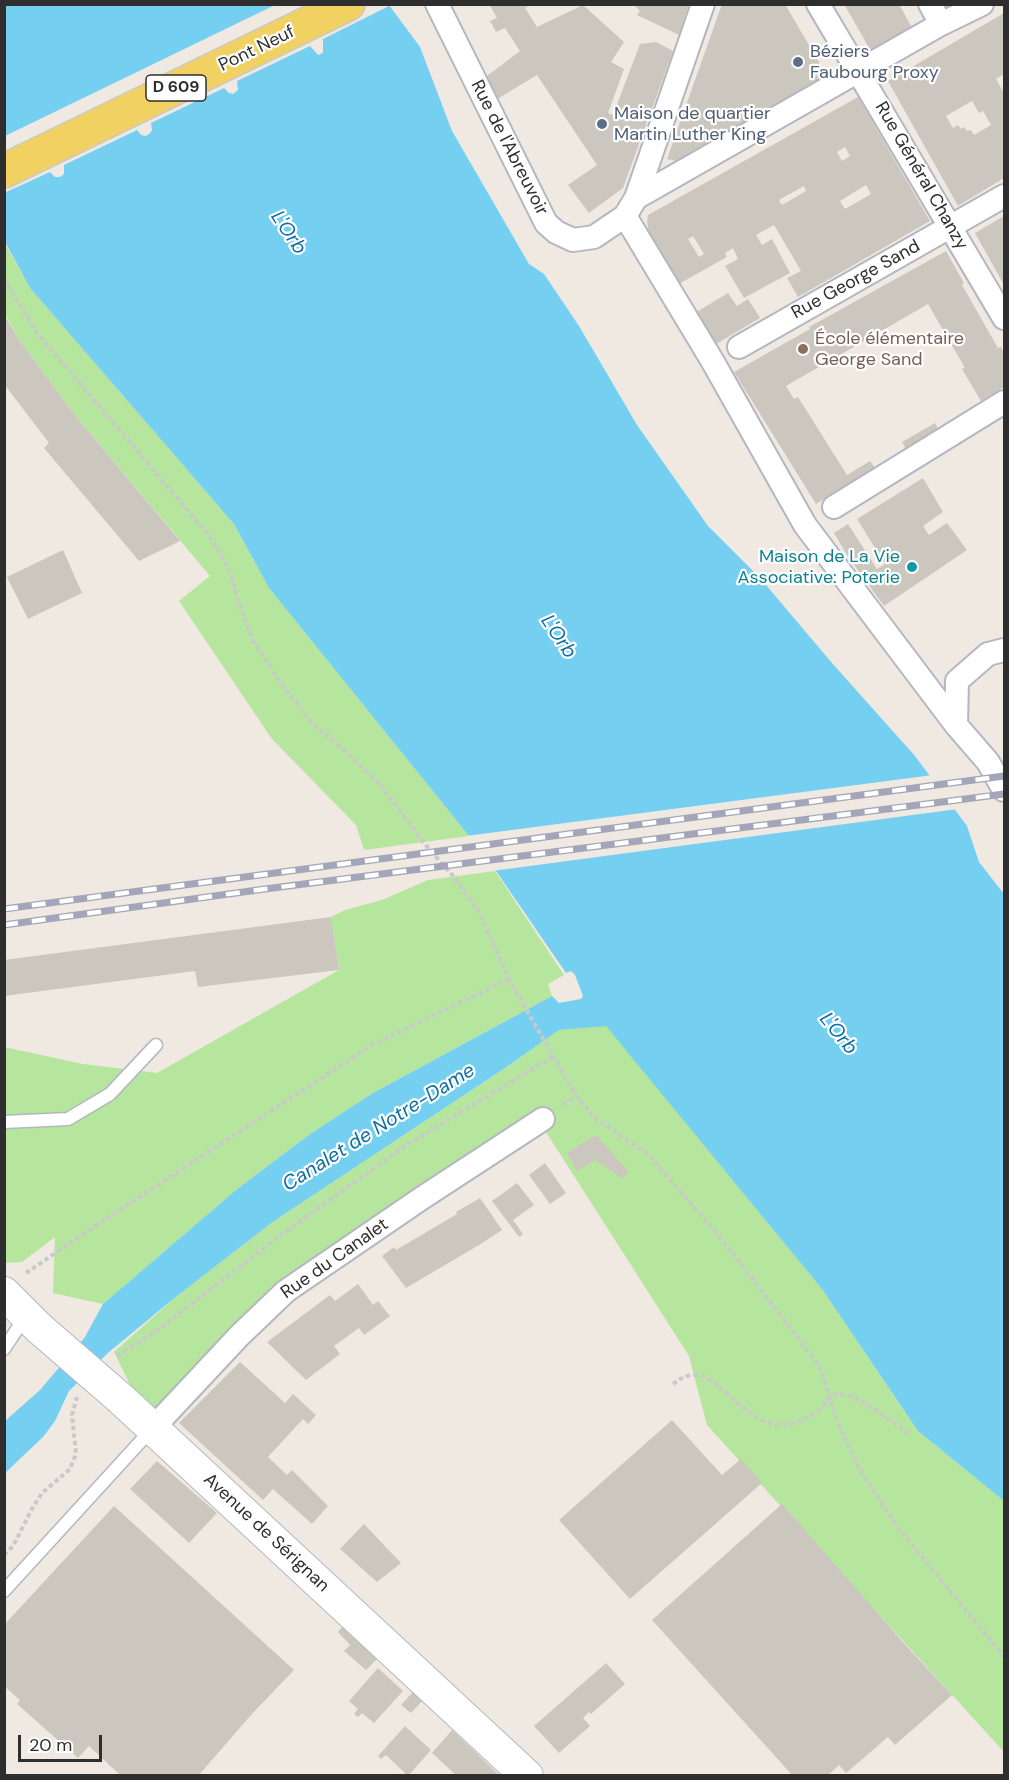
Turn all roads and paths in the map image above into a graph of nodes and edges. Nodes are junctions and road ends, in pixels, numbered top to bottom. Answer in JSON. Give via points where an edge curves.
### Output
{"nodes":[{"id":1,"x":348,"y":4,"type":"edge"},
{"id":2,"x":437,"y":4,"type":"edge"},
{"id":3,"x":703,"y":4,"type":"edge"},
{"id":4,"x":818,"y":4,"type":"edge"},
{"id":5,"x":930,"y":4,"type":"edge"},
{"id":6,"x":982,"y":4,"type":"edge"},
{"id":7,"x":941,"y":24,"type":"junction"},
{"id":8,"x":859,"y":71,"type":"junction"},
{"id":9,"x":4,"y":171,"type":"edge"},
{"id":10,"x":1005,"y":196,"type":"edge"},
{"id":11,"x":630,"y":207,"type":"junction"},
{"id":12,"x":951,"y":227,"type":"junction"},
{"id":13,"x":4,"y":279,"type":"edge"},
{"id":14,"x":1005,"y":318,"type":"edge"},
{"id":15,"x":739,"y":347,"type":"dead end"},
{"id":16,"x":1005,"y":402,"type":"edge"},
{"id":17,"x":834,"y":507,"type":"dead end"},
{"id":18,"x":1005,"y":650,"type":"edge"},
{"id":19,"x":956,"y":725,"type":"junction"},
{"id":20,"x":1005,"y":790,"type":"edge"},
{"id":21,"x":509,"y":980,"type":"junction"},
{"id":22,"x":156,"y":1045,"type":"dead end"},
{"id":23,"x":554,"y":1056,"type":"junction"},
{"id":24,"x":543,"y":1119,"type":"dead end"},
{"id":25,"x":4,"y":1122,"type":"edge"},
{"id":26,"x":14,"y":1284,"type":"edge"},
{"id":27,"x":33,"y":1322,"type":"junction"},
{"id":28,"x":4,"y":1348,"type":"edge"},
{"id":29,"x":114,"y":1358,"type":"dead end"},
{"id":30,"x":673,"y":1384,"type":"dead end"},
{"id":31,"x":77,"y":1396,"type":"dead end"},
{"id":32,"x":830,"y":1398,"type":"junction"},
{"id":33,"x":152,"y":1430,"type":"junction"},
{"id":34,"x":910,"y":1435,"type":"dead end"},
{"id":35,"x":4,"y":1555,"type":"edge"},
{"id":36,"x":4,"y":1591,"type":"edge"},
{"id":37,"x":1005,"y":1657,"type":"edge"},
{"id":38,"x":527,"y":1776,"type":"edge"}],
"edges":[{"from":1,"to":9,"type":"main road","name":"Pont Neuf","number":"D 609"},
{"from":2,"to":11,"type":"street","name":"Rue de l'Abreuvoir","via":[[546,223],[573,240],[594,237]]},
{"from":3,"to":11,"type":"street"},
{"from":4,"to":8,"type":"street","name":"Rue Général Chanzy"},
{"from":5,"to":7,"type":"street"},
{"from":6,"to":7,"type":"street","name":"Rue de l'Abreuvoir"},
{"from":7,"to":8,"type":"street","name":"Rue de l'Abreuvoir"},
{"from":8,"to":11,"type":"street","name":"Rue de l'Abreuvoir"},
{"from":8,"to":12,"type":"street","name":"Rue Général Chanzy"},
{"from":10,"to":12,"type":"street","name":"Rue George Sand"},
{"from":11,"to":19,"type":"street","via":[[805,525]]},
{"from":12,"to":14,"type":"street","name":"Rue Général Chanzy"},
{"from":12,"to":15,"type":"street","name":"Rue George Sand"},
{"from":13,"to":21,"type":"path","via":[[37,333],[207,533],[232,577],[253,640],[279,681],[313,724],[379,783],[453,876],[479,912]]},
{"from":16,"to":17,"type":"street"},
{"from":18,"to":19,"type":"street","via":[[988,654],[957,681]]},
{"from":19,"to":20,"type":"street"},
{"from":21,"to":23,"type":"path"},
{"from":21,"to":26,"type":"path","via":[[372,1045],[99,1223]]},
{"from":22,"to":25,"type":"lane","via":[[110,1094],[69,1119]]},
{"from":23,"to":29,"type":"path","via":[[405,1146],[158,1330]]},
{"from":23,"to":32,"type":"path","via":[[576,1096],[595,1118],[649,1155],[727,1246],[820,1367]]},
{"from":24,"to":33,"type":"street","name":"Rue du Canalet","via":[[286,1291]]},
{"from":26,"to":27,"type":"street","name":"Avenue de Sérignan"},
{"from":27,"to":28,"type":"lane"},
{"from":27,"to":33,"type":"street","name":"Avenue de Sérignan","bridge":true},
{"from":30,"to":32,"type":"path","via":[[695,1374],[706,1377],[759,1418],[781,1425],[801,1421]]},
{"from":31,"to":35,"type":"path","via":[[72,1415],[76,1454],[70,1469],[42,1493]]},
{"from":32,"to":34,"type":"path","via":[[837,1394],[858,1399]]},
{"from":32,"to":37,"type":"path","via":[[859,1467],[895,1524]]},
{"from":33,"to":36,"type":"lane"},
{"from":33,"to":38,"type":"street","name":"Avenue de Sérignan"}]}
